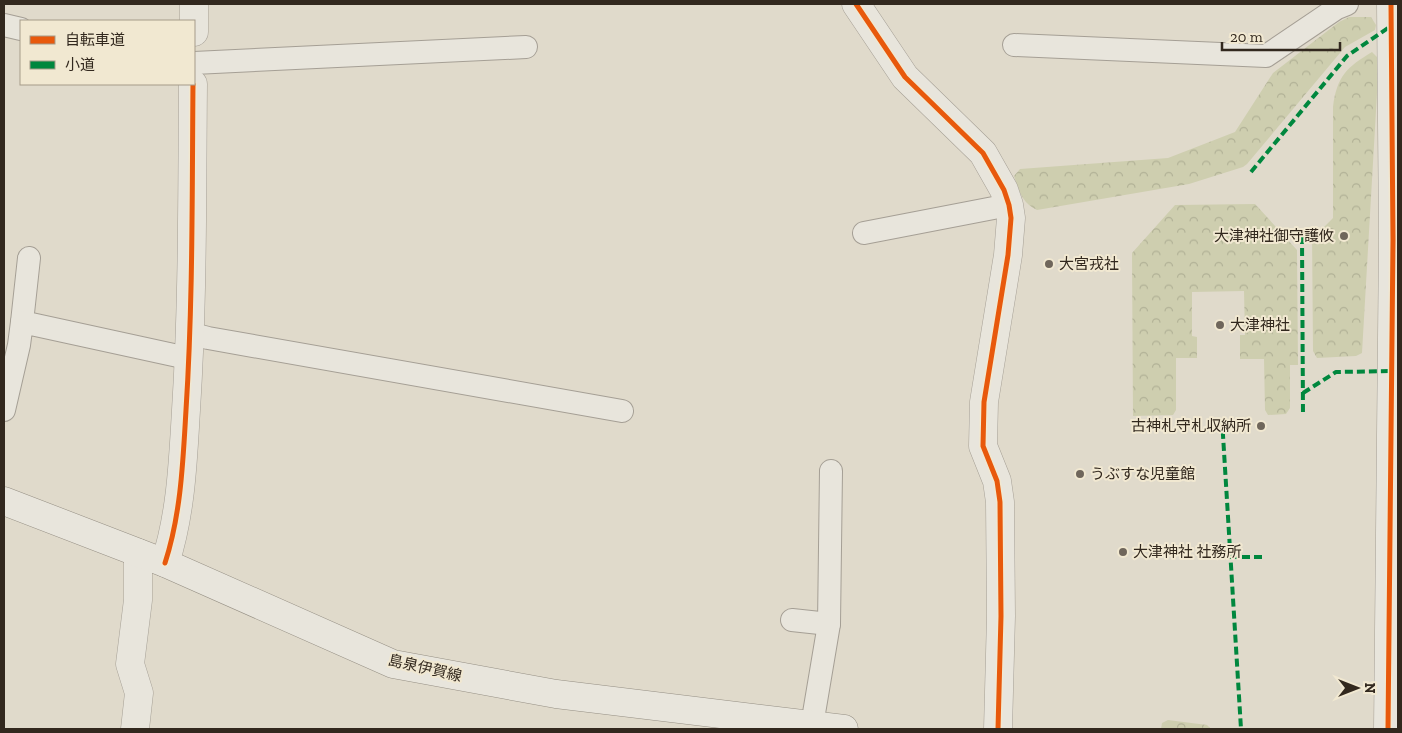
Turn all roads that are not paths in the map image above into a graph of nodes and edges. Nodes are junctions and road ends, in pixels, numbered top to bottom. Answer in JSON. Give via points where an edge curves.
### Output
{"nodes":[{"id":1,"x":194,"y":4,"type":"edge"},
{"id":2,"x":856,"y":4,"type":"edge"},
{"id":3,"x":1347,"y":4,"type":"edge"},
{"id":4,"x":1391,"y":4,"type":"edge"},
{"id":5,"x":194,"y":20,"type":"edge"},
{"id":6,"x":4,"y":25,"type":"edge"},
{"id":7,"x":20,"y":29,"type":"edge"},
{"id":8,"x":1014,"y":45,"type":"dead end"},
{"id":9,"x":526,"y":47,"type":"dead end"},
{"id":10,"x":195,"y":63,"type":"edge"},
{"id":11,"x":193,"y":85,"type":"edge"},
{"id":12,"x":1009,"y":205,"type":"junction"},
{"id":13,"x":864,"y":233,"type":"dead end"},
{"id":14,"x":1396,"y":240,"type":"edge"},
{"id":15,"x":29,"y":258,"type":"dead end"},
{"id":16,"x":22,"y":322,"type":"junction"},
{"id":17,"x":190,"y":333,"type":"junction"},
{"id":18,"x":190,"y":361,"type":"junction"},
{"id":19,"x":4,"y":410,"type":"edge"},
{"id":20,"x":622,"y":411,"type":"dead end"},
{"id":21,"x":831,"y":472,"type":"dead end"},
{"id":22,"x":4,"y":501,"type":"edge"},
{"id":23,"x":138,"y":553,"type":"junction"},
{"id":24,"x":165,"y":563,"type":"junction"},
{"id":25,"x":792,"y":620,"type":"dead end"},
{"id":26,"x":829,"y":624,"type":"junction"},
{"id":27,"x":812,"y":725,"type":"junction"},
{"id":28,"x":135,"y":729,"type":"edge"},
{"id":29,"x":844,"y":729,"type":"edge"},
{"id":30,"x":998,"y":729,"type":"edge"},
{"id":31,"x":1388,"y":729,"type":"edge"}],
"edges":[{"from":1,"to":5,"type":"street"},
{"from":2,"to":12,"type":"street","via":[[905,77],[983,153]]},
{"from":3,"to":8,"type":"lane","via":[[1266,56]]},
{"from":4,"to":14,"type":"street"},
{"from":6,"to":7,"type":"lane"},
{"from":9,"to":10,"type":"lane"},
{"from":11,"to":17,"type":"street"},
{"from":12,"to":13,"type":"lane"},
{"from":12,"to":30,"type":"street","via":[[1008,255],[986,384],[983,446],[997,481],[1000,502]]},
{"from":14,"to":31,"type":"street"},
{"from":15,"to":16,"type":"lane"},
{"from":16,"to":18,"type":"lane"},
{"from":16,"to":19,"type":"lane"},
{"from":17,"to":18,"type":"street"},
{"from":17,"to":20,"type":"lane"},
{"from":18,"to":24,"type":"street","via":[[182,481]]},
{"from":21,"to":26,"type":"lane"},
{"from":22,"to":23,"type":"street","name":"島泉伊賀線"},
{"from":23,"to":24,"type":"street","name":"島泉伊賀線"},
{"from":23,"to":28,"type":"street","via":[[138,600],[130,664],[139,693]]},
{"from":24,"to":27,"type":"street","name":"島泉伊賀線","via":[[393,664],[556,694]]},
{"from":25,"to":26,"type":"lane"},
{"from":26,"to":27,"type":"lane"},
{"from":27,"to":29,"type":"street","name":"島泉伊賀線"}]}
